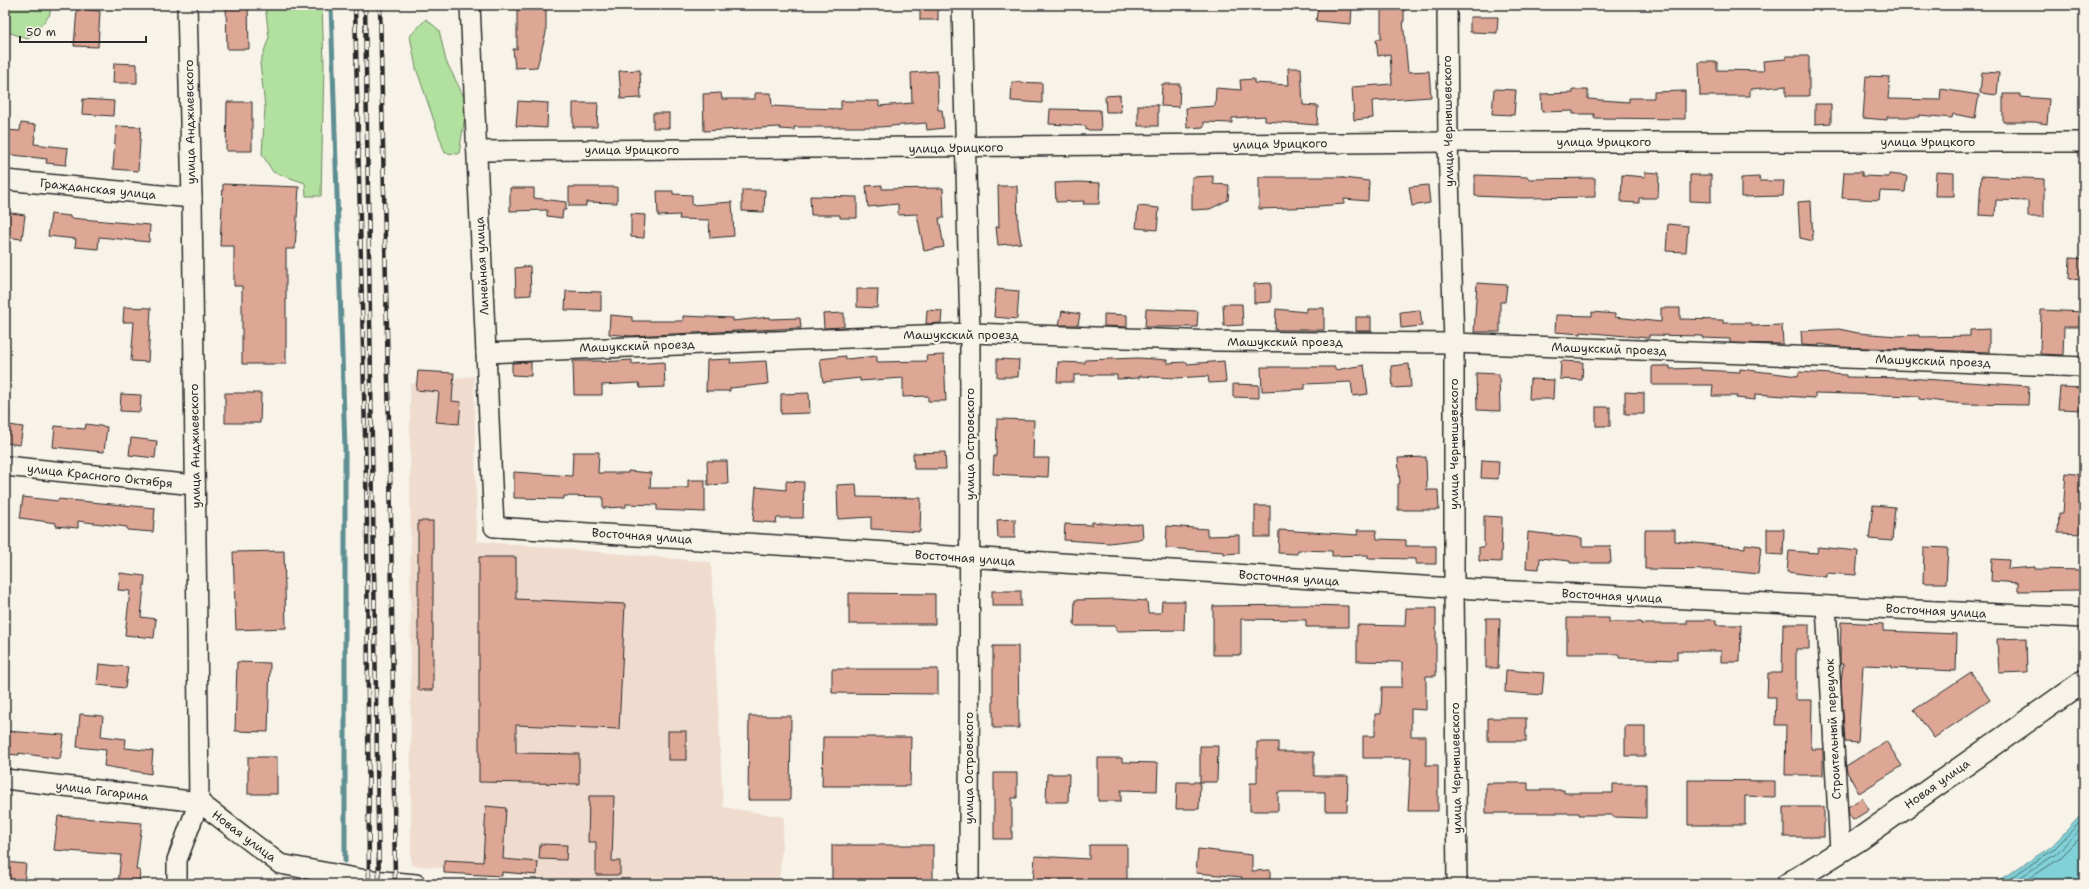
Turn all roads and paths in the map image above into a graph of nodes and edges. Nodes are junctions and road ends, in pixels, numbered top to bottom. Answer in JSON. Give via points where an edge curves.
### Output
{"nodes":[{"id":1,"x":187,"y":5,"type":"edge"},
{"id":2,"x":470,"y":5,"type":"edge"},
{"id":3,"x":962,"y":5,"type":"edge"},
{"id":4,"x":1447,"y":5,"type":"edge"},
{"id":5,"x":1448,"y":142,"type":"junction"},
{"id":6,"x":2084,"y":142,"type":"edge"},
{"id":7,"x":966,"y":148,"type":"junction"},
{"id":8,"x":477,"y":151,"type":"junction"},
{"id":9,"x":5,"y":180,"type":"edge"},
{"id":10,"x":192,"y":198,"type":"junction"},
{"id":11,"x":970,"y":333,"type":"junction"},
{"id":12,"x":1454,"y":343,"type":"junction"},
{"id":13,"x":486,"y":352,"type":"junction"},
{"id":14,"x":2084,"y":367,"type":"edge"},
{"id":15,"x":5,"y":466,"type":"edge"},
{"id":16,"x":196,"y":485,"type":"junction"},
{"id":17,"x":494,"y":526,"type":"joint"},
{"id":18,"x":969,"y":558,"type":"junction"},
{"id":19,"x":1454,"y":588,"type":"junction"},
{"id":20,"x":1826,"y":606,"type":"junction"},
{"id":21,"x":2084,"y":618,"type":"edge"},
{"id":22,"x":2084,"y":681,"type":"edge"},
{"id":23,"x":5,"y":780,"type":"edge"},
{"id":24,"x":199,"y":802,"type":"junction"},
{"id":25,"x":1840,"y":851,"type":"junction"},
{"id":26,"x":177,"y":884,"type":"edge"},
{"id":27,"x":416,"y":884,"type":"edge"},
{"id":28,"x":969,"y":884,"type":"edge"},
{"id":29,"x":1458,"y":884,"type":"edge"},
{"id":30,"x":1788,"y":884,"type":"edge"}],
"edges":[{"from":1,"to":10,"type":"street","name":"улица Анджиевского"},
{"from":2,"to":8,"type":"street","name":"Линейная улица"},
{"from":3,"to":7,"type":"street","name":"улица Островского"},
{"from":4,"to":5,"type":"street","name":"улица Чернышевского"},
{"from":5,"to":6,"type":"street","name":"улица Урицкого"},
{"from":5,"to":7,"type":"street","name":"улица Урицкого"},
{"from":5,"to":12,"type":"street","name":"улица Чернышевского"},
{"from":7,"to":8,"type":"street","name":"улица Урицкого"},
{"from":7,"to":11,"type":"street","name":"улица Островского"},
{"from":8,"to":13,"type":"street","name":"Линейная улица"},
{"from":9,"to":10,"type":"street","name":"Гражданская улица"},
{"from":10,"to":16,"type":"street","name":"улица Анджиевского"},
{"from":11,"to":12,"type":"street","name":"Машукский проезд","via":[[1217,341]]},
{"from":11,"to":13,"type":"street","name":"Машукский проезд"},
{"from":11,"to":18,"type":"street","name":"улица Островского"},
{"from":12,"to":14,"type":"street","name":"Машукский проезд"},
{"from":12,"to":19,"type":"street","name":"улица Чернышевского"},
{"from":13,"to":17,"type":"street","name":"Линейная улица"},
{"from":15,"to":16,"type":"street","name":"улица Красного Октября"},
{"from":16,"to":24,"type":"street","name":"улица Анджиевского"},
{"from":17,"to":18,"type":"street","name":"Восточная улица"},
{"from":18,"to":19,"type":"street","name":"Восточная улица"},
{"from":18,"to":28,"type":"street","name":"улица Островского"},
{"from":19,"to":20,"type":"street","name":"Восточная улица"},
{"from":19,"to":29,"type":"street","name":"улица Чернышевского"},
{"from":20,"to":21,"type":"street","name":"Восточная улица"},
{"from":20,"to":25,"type":"street","name":"Строительный переулок"},
{"from":22,"to":25,"type":"street","name":"Новая улица"},
{"from":23,"to":24,"type":"street","name":"улица Гагарина"},
{"from":24,"to":26,"type":"street","name":"улица Анджиевского","via":[[177,860]]},
{"from":24,"to":27,"type":"street","name":"Новая улица","via":[[280,864],[361,879]]},
{"from":25,"to":30,"type":"street","name":"Новая улица"}]}
